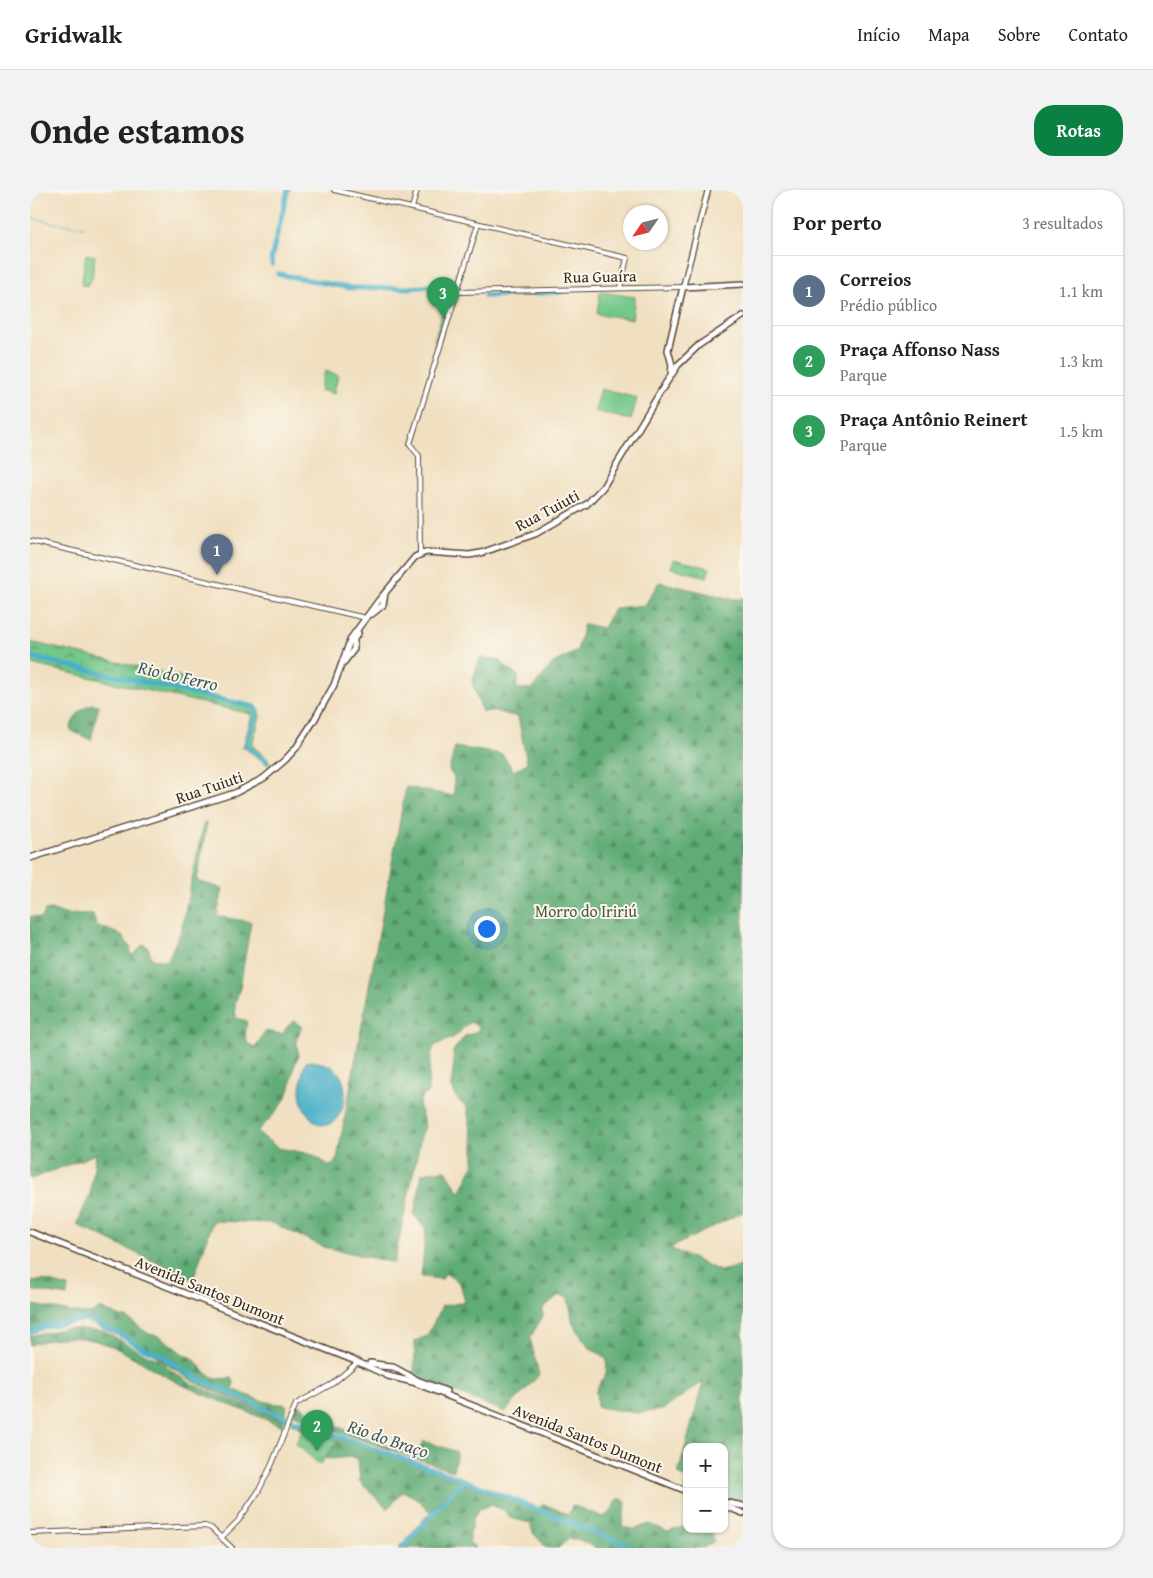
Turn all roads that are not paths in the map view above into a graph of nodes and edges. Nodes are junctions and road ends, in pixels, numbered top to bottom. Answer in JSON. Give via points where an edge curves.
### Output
{"nodes":[{"id":1,"x":334,"y":190,"type":"edge"},
{"id":2,"x":417,"y":190,"type":"edge"},
{"id":3,"x":708,"y":190,"type":"edge"},
{"id":4,"x":412,"y":208,"type":"junction"},
{"id":5,"x":478,"y":224,"type":"junction"},
{"id":6,"x":743,"y":284,"type":"edge"},
{"id":7,"x":683,"y":287,"type":"junction"},
{"id":8,"x":620,"y":288,"type":"junction"},
{"id":9,"x":457,"y":292,"type":"junction"},
{"id":10,"x":743,"y":316,"type":"edge"},
{"id":11,"x":671,"y":360,"type":"junction"},
{"id":12,"x":681,"y":362,"type":"junction"},
{"id":13,"x":671,"y":374,"type":"junction"},
{"id":14,"x":30,"y":540,"type":"edge"},
{"id":15,"x":420,"y":553,"type":"junction"},
{"id":16,"x":381,"y":602,"type":"junction"},
{"id":17,"x":366,"y":618,"type":"junction"},
{"id":18,"x":346,"y":648,"type":"junction"},
{"id":19,"x":353,"y":651,"type":"junction"},
{"id":20,"x":341,"y":666,"type":"junction"},
{"id":21,"x":30,"y":858,"type":"edge"},
{"id":22,"x":30,"y":1231,"type":"edge"},
{"id":23,"x":358,"y":1362,"type":"junction"},
{"id":24,"x":382,"y":1369,"type":"junction"},
{"id":25,"x":400,"y":1370,"type":"junction"},
{"id":26,"x":397,"y":1378,"type":"junction"},
{"id":27,"x":684,"y":1488,"type":"edge"},
{"id":28,"x":685,"y":1488,"type":"edge"},
{"id":29,"x":728,"y":1504,"type":"edge"},
{"id":30,"x":728,"y":1506,"type":"edge"},
{"id":31,"x":743,"y":1506,"type":"edge"},
{"id":32,"x":743,"y":1513,"type":"edge"},
{"id":33,"x":30,"y":1533,"type":"edge"},
{"id":34,"x":222,"y":1538,"type":"junction"},
{"id":35,"x":232,"y":1548,"type":"edge"}],
"edges":[{"from":1,"to":4,"type":"street"},
{"from":2,"to":4,"type":"street"},
{"from":3,"to":7,"type":"main road"},
{"from":4,"to":5,"type":"street"},
{"from":5,"to":8,"type":"street","via":[[627,258]]},
{"from":5,"to":9,"type":"street"},
{"from":6,"to":7,"type":"main road","name":"Rua Guaíra"},
{"from":7,"to":8,"type":"street","name":"Rua Guaíra"},
{"from":7,"to":11,"type":"main road","via":[[668,347]]},
{"from":8,"to":9,"type":"street","name":"Rua Guaíra"},
{"from":9,"to":15,"type":"street","via":[[410,442],[418,456]]},
{"from":10,"to":12,"type":"main road","name":"Rua Tuiuti","via":[[707,339]]},
{"from":11,"to":12,"type":"main road"},
{"from":11,"to":13,"type":"main road"},
{"from":12,"to":13,"type":"main road","name":"Rua Tuiuti"},
{"from":13,"to":15,"type":"main road","name":"Rua Tuiuti","via":[[606,483],[587,504],[541,531],[481,554]]},
{"from":14,"to":17,"type":"street"},
{"from":15,"to":16,"type":"main road","name":"Rua Tuiuti"},
{"from":16,"to":17,"type":"main road","name":"Rua Tuiuti"},
{"from":16,"to":19,"type":"main road","name":"Rua Tuiuti","via":[[355,636]]},
{"from":17,"to":18,"type":"main road","name":"Rua Tuiuti"},
{"from":18,"to":19,"type":"main road"},
{"from":18,"to":20,"type":"main road","name":"Rua Tuiuti"},
{"from":19,"to":20,"type":"main road","name":"Rua Tuiuti"},
{"from":20,"to":21,"type":"main road","name":"Rua Tuiuti","via":[[296,748],[259,781],[235,793]]},
{"from":22,"to":23,"type":"main road","name":"Avenida Santos Dumont"},
{"from":22,"to":24,"type":"main road","name":"Avenida Santos Dumont"},
{"from":23,"to":24,"type":"main road","name":"Avenida Santos Dumont"},
{"from":23,"to":34,"type":"street","via":[[332,1384],[300,1401],[291,1412],[258,1492],[238,1522]]},
{"from":24,"to":25,"type":"main road","name":"Avenida Santos Dumont","via":[[389,1366]]},
{"from":24,"to":26,"type":"main road","name":"Avenida Santos Dumont","via":[[388,1376]]},
{"from":25,"to":26,"type":"main road"},
{"from":25,"to":28,"type":"main road","name":"Avenida Santos Dumont","via":[[417,1380]]},
{"from":26,"to":27,"type":"main road","name":"Avenida Santos Dumont"},
{"from":29,"to":31,"type":"main road"},
{"from":30,"to":32,"type":"main road"},
{"from":33,"to":34,"type":"street","via":[[205,1526]]},
{"from":34,"to":35,"type":"street"}]}
